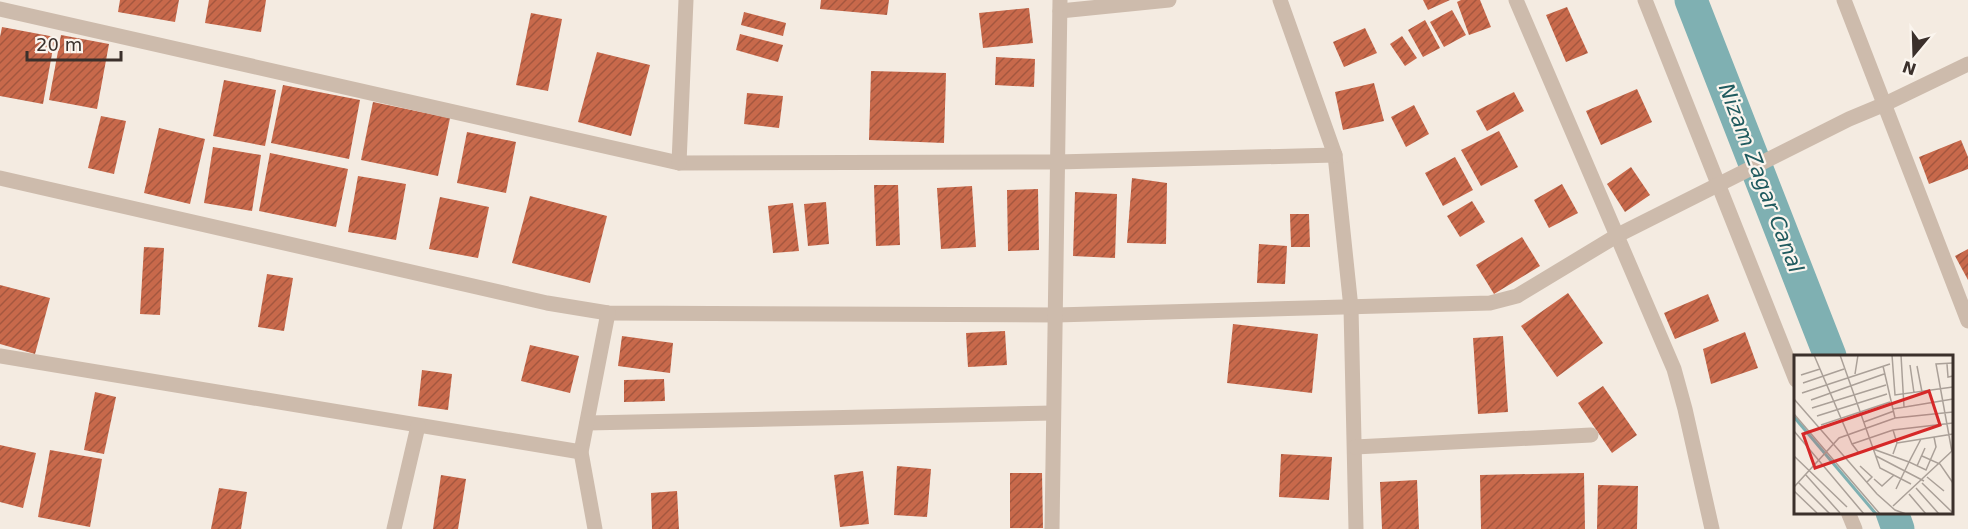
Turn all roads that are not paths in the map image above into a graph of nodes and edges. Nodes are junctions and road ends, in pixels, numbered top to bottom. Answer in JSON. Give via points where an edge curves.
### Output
{"nodes":[{"id":1,"x":686,"y":0,"type":"edge"},
{"id":2,"x":1169,"y":0,"type":"edge"},
{"id":3,"x":1280,"y":0,"type":"edge"},
{"id":4,"x":1516,"y":0,"type":"edge"},
{"id":5,"x":1645,"y":0,"type":"edge"},
{"id":6,"x":1844,"y":0,"type":"edge"},
{"id":7,"x":1060,"y":5,"type":"edge"},
{"id":8,"x":0,"y":9,"type":"edge"},
{"id":9,"x":1968,"y":64,"type":"edge"},
{"id":10,"x":1885,"y":104,"type":"junction"},
{"id":11,"x":1335,"y":155,"type":"junction"},
{"id":12,"x":1057,"y":162,"type":"junction"},
{"id":13,"x":679,"y":163,"type":"junction"},
{"id":14,"x":0,"y":178,"type":"edge"},
{"id":15,"x":1719,"y":184,"type":"junction"},
{"id":16,"x":1618,"y":235,"type":"junction"},
{"id":17,"x":1351,"y":308,"type":"junction"},
{"id":18,"x":608,"y":313,"type":"junction"},
{"id":19,"x":1056,"y":315,"type":"junction"},
{"id":20,"x":1968,"y":321,"type":"edge"},
{"id":21,"x":0,"y":356,"type":"edge"},
{"id":22,"x":1794,"y":375,"type":"edge"},
{"id":23,"x":1053,"y":414,"type":"junction"},
{"id":24,"x":587,"y":423,"type":"junction"},
{"id":25,"x":418,"y":426,"type":"junction"},
{"id":26,"x":1591,"y":435,"type":"dead end"},
{"id":27,"x":1354,"y":447,"type":"junction"},
{"id":28,"x":581,"y":452,"type":"junction"},
{"id":29,"x":1848,"y":514,"type":"edge"},
{"id":30,"x":394,"y":529,"type":"edge"},
{"id":31,"x":595,"y":529,"type":"edge"},
{"id":32,"x":1052,"y":529,"type":"edge"},
{"id":33,"x":1356,"y":529,"type":"edge"},
{"id":34,"x":1712,"y":529,"type":"edge"},
{"id":35,"x":1855,"y":529,"type":"edge"}],
"edges":[{"from":1,"to":13,"type":"street"},
{"from":2,"to":7,"type":"street"},
{"from":3,"to":11,"type":"street"},
{"from":4,"to":16,"type":"street"},
{"from":5,"to":15,"type":"street"},
{"from":6,"to":10,"type":"street"},
{"from":7,"to":12,"type":"street"},
{"from":8,"to":13,"type":"street"},
{"from":9,"to":10,"type":"street"},
{"from":10,"to":15,"type":"street"},
{"from":10,"to":20,"type":"street"},
{"from":11,"to":12,"type":"street"},
{"from":11,"to":17,"type":"street"},
{"from":12,"to":13,"type":"street"},
{"from":12,"to":19,"type":"street"},
{"from":14,"to":18,"type":"street","via":[[548,303]]},
{"from":15,"to":16,"type":"street"},
{"from":15,"to":22,"type":"street"},
{"from":16,"to":17,"type":"street","via":[[1503,301]]},
{"from":16,"to":34,"type":"street","via":[[1674,369]]},
{"from":17,"to":19,"type":"street"},
{"from":17,"to":27,"type":"street"},
{"from":18,"to":19,"type":"street"},
{"from":18,"to":24,"type":"street"},
{"from":19,"to":23,"type":"street"},
{"from":21,"to":25,"type":"street"},
{"from":23,"to":24,"type":"street"},
{"from":23,"to":32,"type":"street"},
{"from":24,"to":28,"type":"street"},
{"from":25,"to":28,"type":"street"},
{"from":25,"to":30,"type":"street"},
{"from":26,"to":27,"type":"street"},
{"from":27,"to":33,"type":"street"},
{"from":28,"to":31,"type":"street"},
{"from":29,"to":35,"type":"street"}]}
